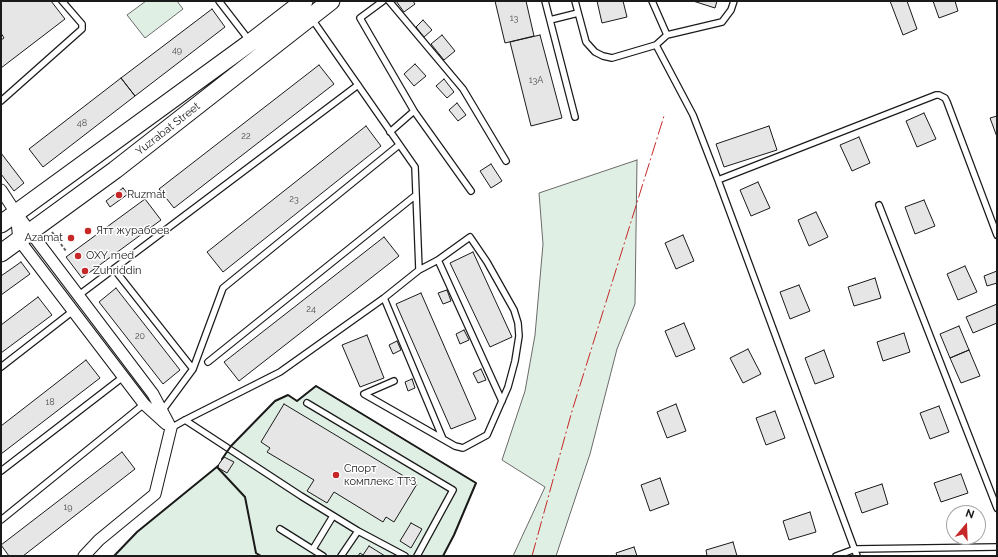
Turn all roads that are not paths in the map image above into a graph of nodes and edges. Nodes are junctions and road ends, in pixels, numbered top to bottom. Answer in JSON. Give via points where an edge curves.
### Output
{"nodes":[{"id":1,"x":62,"y":1,"type":"edge"},
{"id":2,"x":219,"y":1,"type":"edge"},
{"id":3,"x":304,"y":1,"type":"edge"},
{"id":4,"x":331,"y":1,"type":"edge"},
{"id":5,"x":383,"y":1,"type":"edge"},
{"id":6,"x":389,"y":1,"type":"edge"},
{"id":7,"x":545,"y":1,"type":"edge"},
{"id":8,"x":576,"y":1,"type":"edge"},
{"id":9,"x":652,"y":1,"type":"edge"},
{"id":10,"x":734,"y":1,"type":"edge"},
{"id":11,"x":578,"y":13,"type":"junction"},
{"id":12,"x":311,"y":17,"type":"junction"},
{"id":13,"x":550,"y":20,"type":"junction"},
{"id":14,"x":667,"y":35,"type":"junction"},
{"id":15,"x":251,"y":42,"type":"junction"},
{"id":16,"x":656,"y":45,"type":"junction"},
{"id":17,"x":358,"y":85,"type":"junction"},
{"id":18,"x":1,"y":101,"type":"edge"},
{"id":19,"x":414,"y":111,"type":"junction"},
{"id":20,"x":575,"y":117,"type":"dead end"},
{"id":21,"x":390,"y":132,"type":"junction"},
{"id":22,"x":399,"y":145,"type":"junction"},
{"id":23,"x":506,"y":162,"type":"dead end"},
{"id":24,"x":718,"y":180,"type":"junction"},
{"id":25,"x":1,"y":190,"type":"edge"},
{"id":26,"x":471,"y":191,"type":"dead end"},
{"id":27,"x":416,"y":195,"type":"junction"},
{"id":28,"x":879,"y":205,"type":"dead end"},
{"id":29,"x":16,"y":213,"type":"junction"},
{"id":30,"x":1,"y":224,"type":"edge"},
{"id":31,"x":997,"y":235,"type":"edge"},
{"id":32,"x":25,"y":236,"type":"junction"},
{"id":33,"x":1,"y":253,"type":"edge"},
{"id":34,"x":438,"y":260,"type":"junction"},
{"id":35,"x":114,"y":269,"type":"junction"},
{"id":36,"x":419,"y":270,"type":"junction"},
{"id":37,"x":79,"y":295,"type":"junction"},
{"id":38,"x":384,"y":298,"type":"junction"},
{"id":39,"x":73,"y":311,"type":"junction"},
{"id":40,"x":208,"y":362,"type":"dead end"},
{"id":41,"x":1,"y":367,"type":"edge"},
{"id":42,"x":193,"y":369,"type":"junction"},
{"id":43,"x":123,"y":376,"type":"junction"},
{"id":44,"x":394,"y":381,"type":"dead end"},
{"id":45,"x":502,"y":401,"type":"junction"},
{"id":46,"x":307,"y":403,"type":"dead end"},
{"id":47,"x":144,"y":404,"type":"junction"},
{"id":48,"x":160,"y":413,"type":"junction"},
{"id":49,"x":185,"y":420,"type":"junction"},
{"id":50,"x":171,"y":428,"type":"junction"},
{"id":51,"x":444,"y":438,"type":"junction"},
{"id":52,"x":1,"y":471,"type":"edge"},
{"id":53,"x":997,"y":508,"type":"edge"},
{"id":54,"x":333,"y":516,"type":"junction"},
{"id":55,"x":1,"y":520,"type":"edge"},
{"id":56,"x":280,"y":529,"type":"dead end"},
{"id":57,"x":358,"y":531,"type":"junction"},
{"id":58,"x":997,"y":547,"type":"edge"},
{"id":59,"x":313,"y":549,"type":"junction"},
{"id":60,"x":855,"y":549,"type":"junction"},
{"id":61,"x":84,"y":556,"type":"edge"},
{"id":62,"x":323,"y":556,"type":"edge"},
{"id":63,"x":341,"y":556,"type":"edge"},
{"id":64,"x":405,"y":556,"type":"edge"},
{"id":65,"x":417,"y":556,"type":"edge"},
{"id":66,"x":836,"y":556,"type":"edge"},
{"id":67,"x":857,"y":556,"type":"edge"}],
"edges":[{"from":1,"to":18,"type":"lane","via":[[82,24],[82,29]]},
{"from":2,"to":15,"type":"lane"},
{"from":3,"to":15,"type":"main road","name":"Yuzrabat Street"},
{"from":4,"to":12,"type":"main road","name":"Yuzrabat Street"},
{"from":5,"to":19,"type":"lane","via":[[360,18]]},
{"from":6,"to":23,"type":"lane","via":[[463,89]]},
{"from":7,"to":13,"type":"lane"},
{"from":8,"to":11,"type":"lane"},
{"from":9,"to":14,"type":"lane"},
{"from":10,"to":14,"type":"lane","via":[[722,22]]},
{"from":11,"to":13,"type":"lane"},
{"from":11,"to":16,"type":"lane","via":[[586,42],[591,49],[607,58],[616,58]]},
{"from":12,"to":17,"type":"lane"},
{"from":12,"to":32,"type":"main road","name":"Yuzrabat Street","via":[[115,170]]},
{"from":13,"to":20,"type":"lane"},
{"from":14,"to":16,"type":"lane"},
{"from":15,"to":29,"type":"main road","name":"Yuzrabat Street"},
{"from":16,"to":24,"type":"lane","via":[[692,115]]},
{"from":17,"to":21,"type":"lane"},
{"from":17,"to":35,"type":"lane"},
{"from":19,"to":21,"type":"lane"},
{"from":19,"to":26,"type":"lane"},
{"from":21,"to":22,"type":"lane"},
{"from":22,"to":27,"type":"lane","via":[[414,167]]},
{"from":22,"to":42,"type":"lane","via":[[223,288]]},
{"from":24,"to":31,"type":"lane","via":[[939,95],[947,102]]},
{"from":24,"to":60,"type":"lane"},
{"from":25,"to":29,"type":"street"},
{"from":27,"to":36,"type":"lane"},
{"from":27,"to":40,"type":"lane"},
{"from":28,"to":53,"type":"lane"},
{"from":29,"to":30,"type":"main road","name":"Yuzrabat Street"},
{"from":29,"to":32,"type":"street"},
{"from":32,"to":33,"type":"main road","name":"Yuzrabat Street"},
{"from":32,"to":37,"type":"street"},
{"from":32,"to":39,"type":"street"},
{"from":34,"to":36,"type":"lane"},
{"from":34,"to":45,"type":"lane"},
{"from":34,"to":45,"type":"lane","via":[[470,237],[514,310],[519,336],[515,361]]},
{"from":35,"to":37,"type":"lane"},
{"from":35,"to":42,"type":"lane"},
{"from":36,"to":38,"type":"lane"},
{"from":37,"to":48,"type":"street","via":[[154,394]]},
{"from":38,"to":49,"type":"lane","via":[[280,372]]},
{"from":38,"to":51,"type":"lane"},
{"from":39,"to":41,"type":"lane"},
{"from":39,"to":43,"type":"street"},
{"from":42,"to":48,"type":"lane"},
{"from":43,"to":47,"type":"street"},
{"from":43,"to":52,"type":"lane"},
{"from":44,"to":51,"type":"lane","via":[[364,394]]},
{"from":45,"to":51,"type":"lane","via":[[488,435],[463,448]]},
{"from":46,"to":65,"type":"lane","via":[[453,490]]},
{"from":47,"to":48,"type":"street"},
{"from":47,"to":55,"type":"lane"},
{"from":48,"to":50,"type":"street"},
{"from":49,"to":50,"type":"lane"},
{"from":49,"to":54,"type":"lane"},
{"from":50,"to":61,"type":"street","via":[[155,494],[99,540]]},
{"from":54,"to":57,"type":"lane"},
{"from":54,"to":59,"type":"lane"},
{"from":56,"to":59,"type":"lane"},
{"from":57,"to":63,"type":"lane"},
{"from":57,"to":64,"type":"lane"},
{"from":58,"to":60,"type":"lane"},
{"from":59,"to":62,"type":"lane"},
{"from":60,"to":66,"type":"lane"},
{"from":60,"to":67,"type":"lane"}]}
